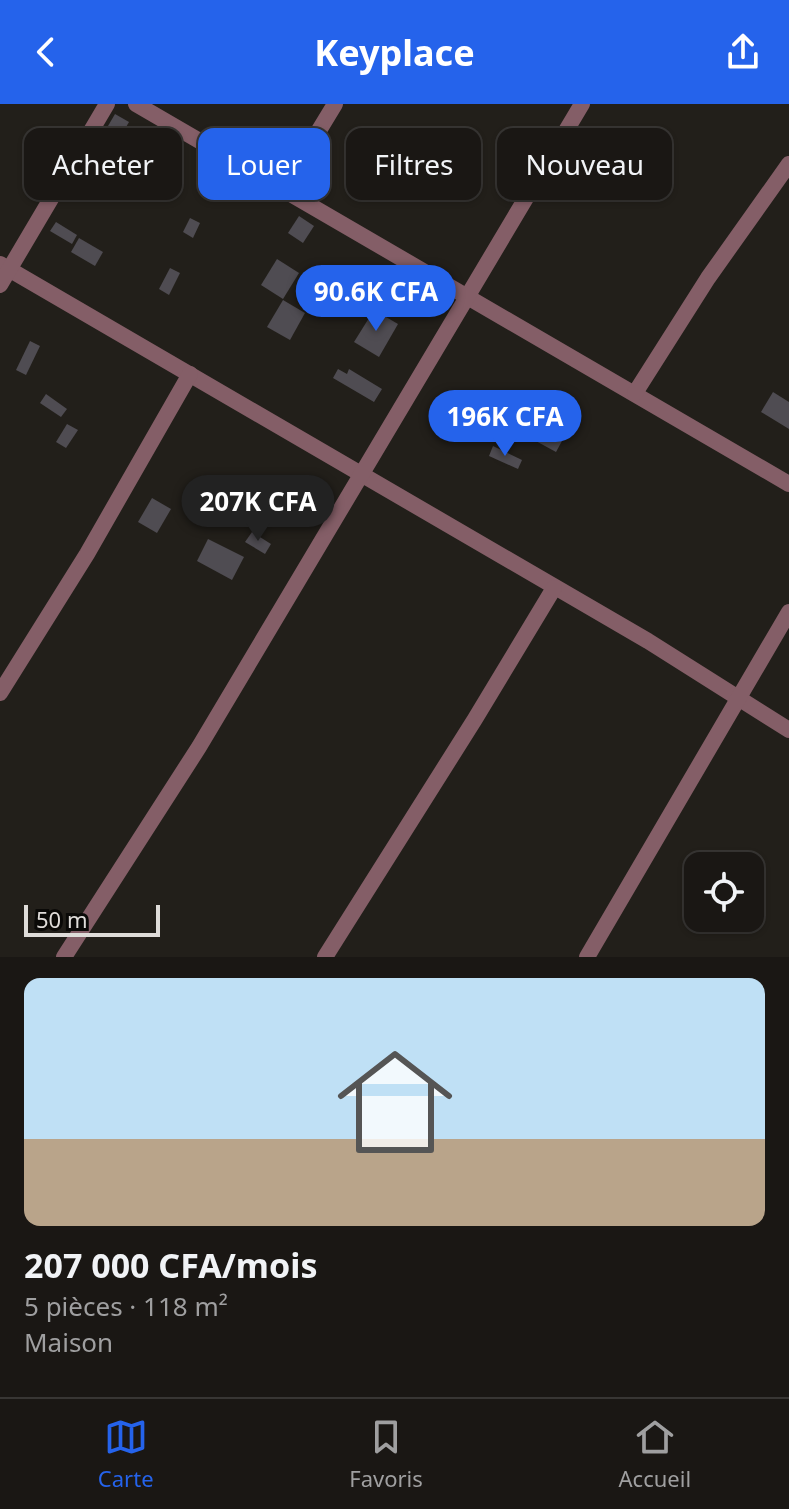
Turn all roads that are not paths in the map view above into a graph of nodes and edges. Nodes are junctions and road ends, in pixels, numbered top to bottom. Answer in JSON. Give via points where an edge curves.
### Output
{"nodes":[{"id":1,"x":107,"y":104,"type":"edge"},
{"id":2,"x":136,"y":104,"type":"edge"},
{"id":3,"x":335,"y":104,"type":"edge"},
{"id":4,"x":582,"y":104,"type":"edge"},
{"id":5,"x":320,"y":128,"type":"edge"},
{"id":6,"x":198,"y":139,"type":"edge"},
{"id":7,"x":789,"y":164,"type":"edge"},
{"id":8,"x":304,"y":200,"type":"edge"},
{"id":9,"x":5,"y":267,"type":"edge"},
{"id":10,"x":0,"y":285,"type":"edge"},
{"id":11,"x":468,"y":296,"type":"junction"},
{"id":12,"x":190,"y":374,"type":"junction"},
{"id":13,"x":635,"y":393,"type":"junction"},
{"id":14,"x":362,"y":475,"type":"junction"},
{"id":15,"x":789,"y":484,"type":"edge"},
{"id":16,"x":554,"y":588,"type":"junction"},
{"id":17,"x":789,"y":612,"type":"edge"},
{"id":18,"x":0,"y":693,"type":"edge"},
{"id":19,"x":738,"y":697,"type":"junction"},
{"id":20,"x":789,"y":730,"type":"edge"},
{"id":21,"x":64,"y":957,"type":"edge"},
{"id":22,"x":325,"y":957,"type":"edge"},
{"id":23,"x":587,"y":957,"type":"edge"}],
"edges":[{"from":1,"to":9,"type":"street"},
{"from":2,"to":6,"type":"street"},
{"from":3,"to":5,"type":"street"},
{"from":4,"to":11,"type":"street"},
{"from":7,"to":13,"type":"street","via":[[739,231]]},
{"from":8,"to":11,"type":"street"},
{"from":9,"to":10,"type":"street"},
{"from":9,"to":12,"type":"street"},
{"from":11,"to":13,"type":"street"},
{"from":11,"to":14,"type":"street"},
{"from":12,"to":14,"type":"street"},
{"from":12,"to":18,"type":"street"},
{"from":13,"to":15,"type":"street"},
{"from":14,"to":16,"type":"street"},
{"from":14,"to":21,"type":"street","via":[[199,747]]},
{"from":16,"to":19,"type":"street"},
{"from":16,"to":22,"type":"street"},
{"from":17,"to":19,"type":"street"},
{"from":19,"to":20,"type":"street"},
{"from":19,"to":23,"type":"street"}]}
